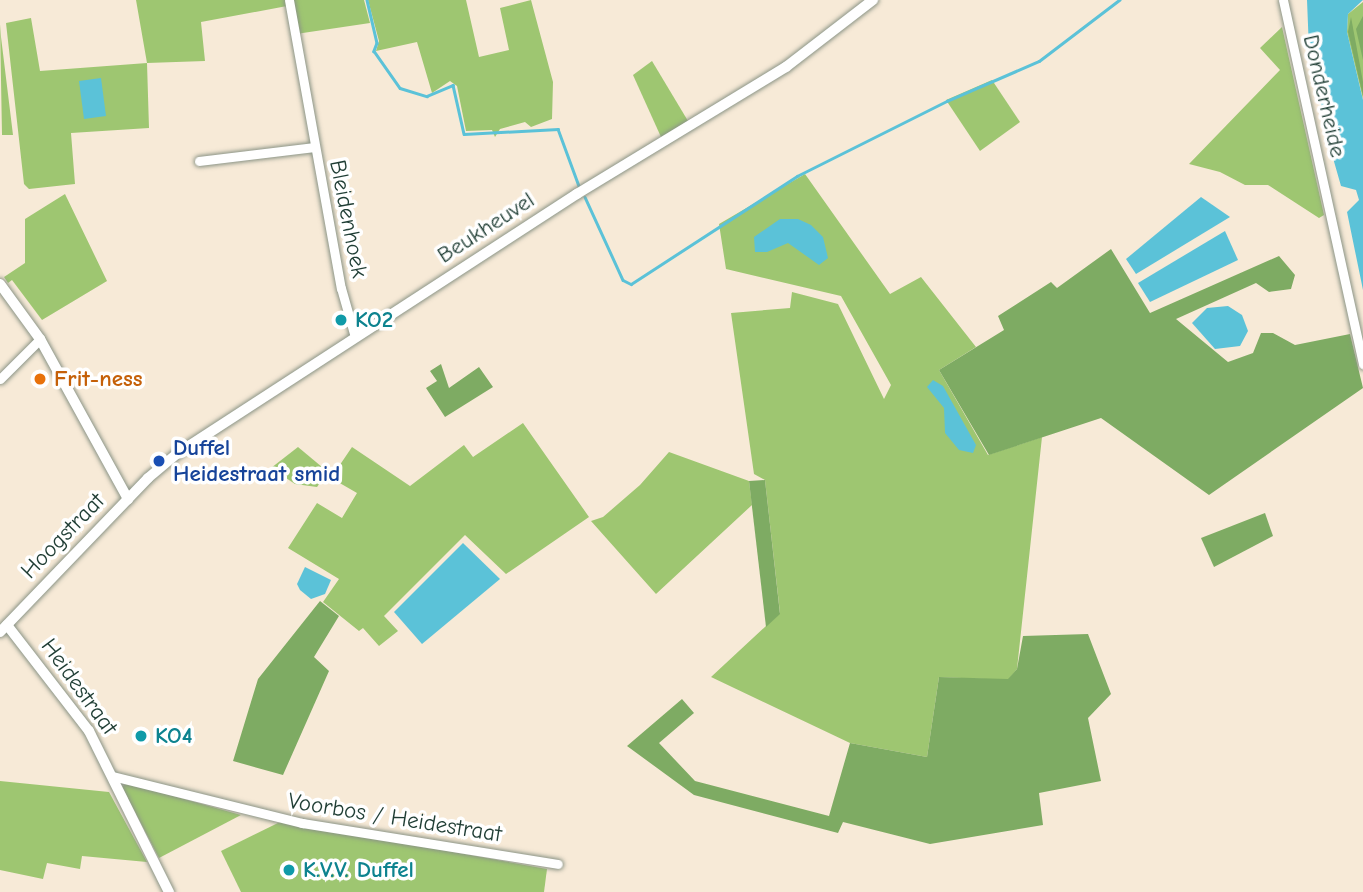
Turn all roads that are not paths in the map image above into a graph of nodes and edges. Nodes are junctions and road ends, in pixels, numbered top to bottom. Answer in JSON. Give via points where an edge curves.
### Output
{"nodes":[{"id":1,"x":289,"y":0,"type":"edge"},
{"id":2,"x":873,"y":0,"type":"edge"},
{"id":3,"x":1283,"y":0,"type":"edge"},
{"id":4,"x":314,"y":147,"type":"junction"},
{"id":5,"x":199,"y":161,"type":"dead end"},
{"id":6,"x":0,"y":284,"type":"edge"},
{"id":7,"x":355,"y":337,"type":"junction"},
{"id":8,"x":40,"y":339,"type":"junction"},
{"id":9,"x":1363,"y":364,"type":"edge"},
{"id":10,"x":0,"y":379,"type":"edge"},
{"id":11,"x":128,"y":499,"type":"junction"},
{"id":12,"x":3,"y":629,"type":"edge"},
{"id":13,"x":112,"y":776,"type":"junction"},
{"id":14,"x":558,"y":864,"type":"dead end"},
{"id":15,"x":169,"y":892,"type":"edge"}],
"edges":[{"from":1,"to":4,"type":"street","name":"Bleidenhoek"},
{"from":2,"to":7,"type":"street","name":"Beukheuvel","via":[[786,67]]},
{"from":3,"to":9,"type":"street","name":"Donderheide"},
{"from":4,"to":5,"type":"street","name":"Bleidenhoek"},
{"from":4,"to":7,"type":"street","name":"Bleidenhoek"},
{"from":6,"to":8,"type":"street"},
{"from":7,"to":11,"type":"street","name":"Beukheuvel","via":[[192,443]]},
{"from":8,"to":10,"type":"street"},
{"from":8,"to":11,"type":"street"},
{"from":11,"to":12,"type":"street","name":"Hoogstraat"},
{"from":12,"to":13,"type":"street","name":"Heidestraat","via":[[61,690]]},
{"from":13,"to":14,"type":"street","name":"Voorbos / Heidestraat","via":[[302,823]]},
{"from":13,"to":15,"type":"street","name":"Heidestraat"}]}
